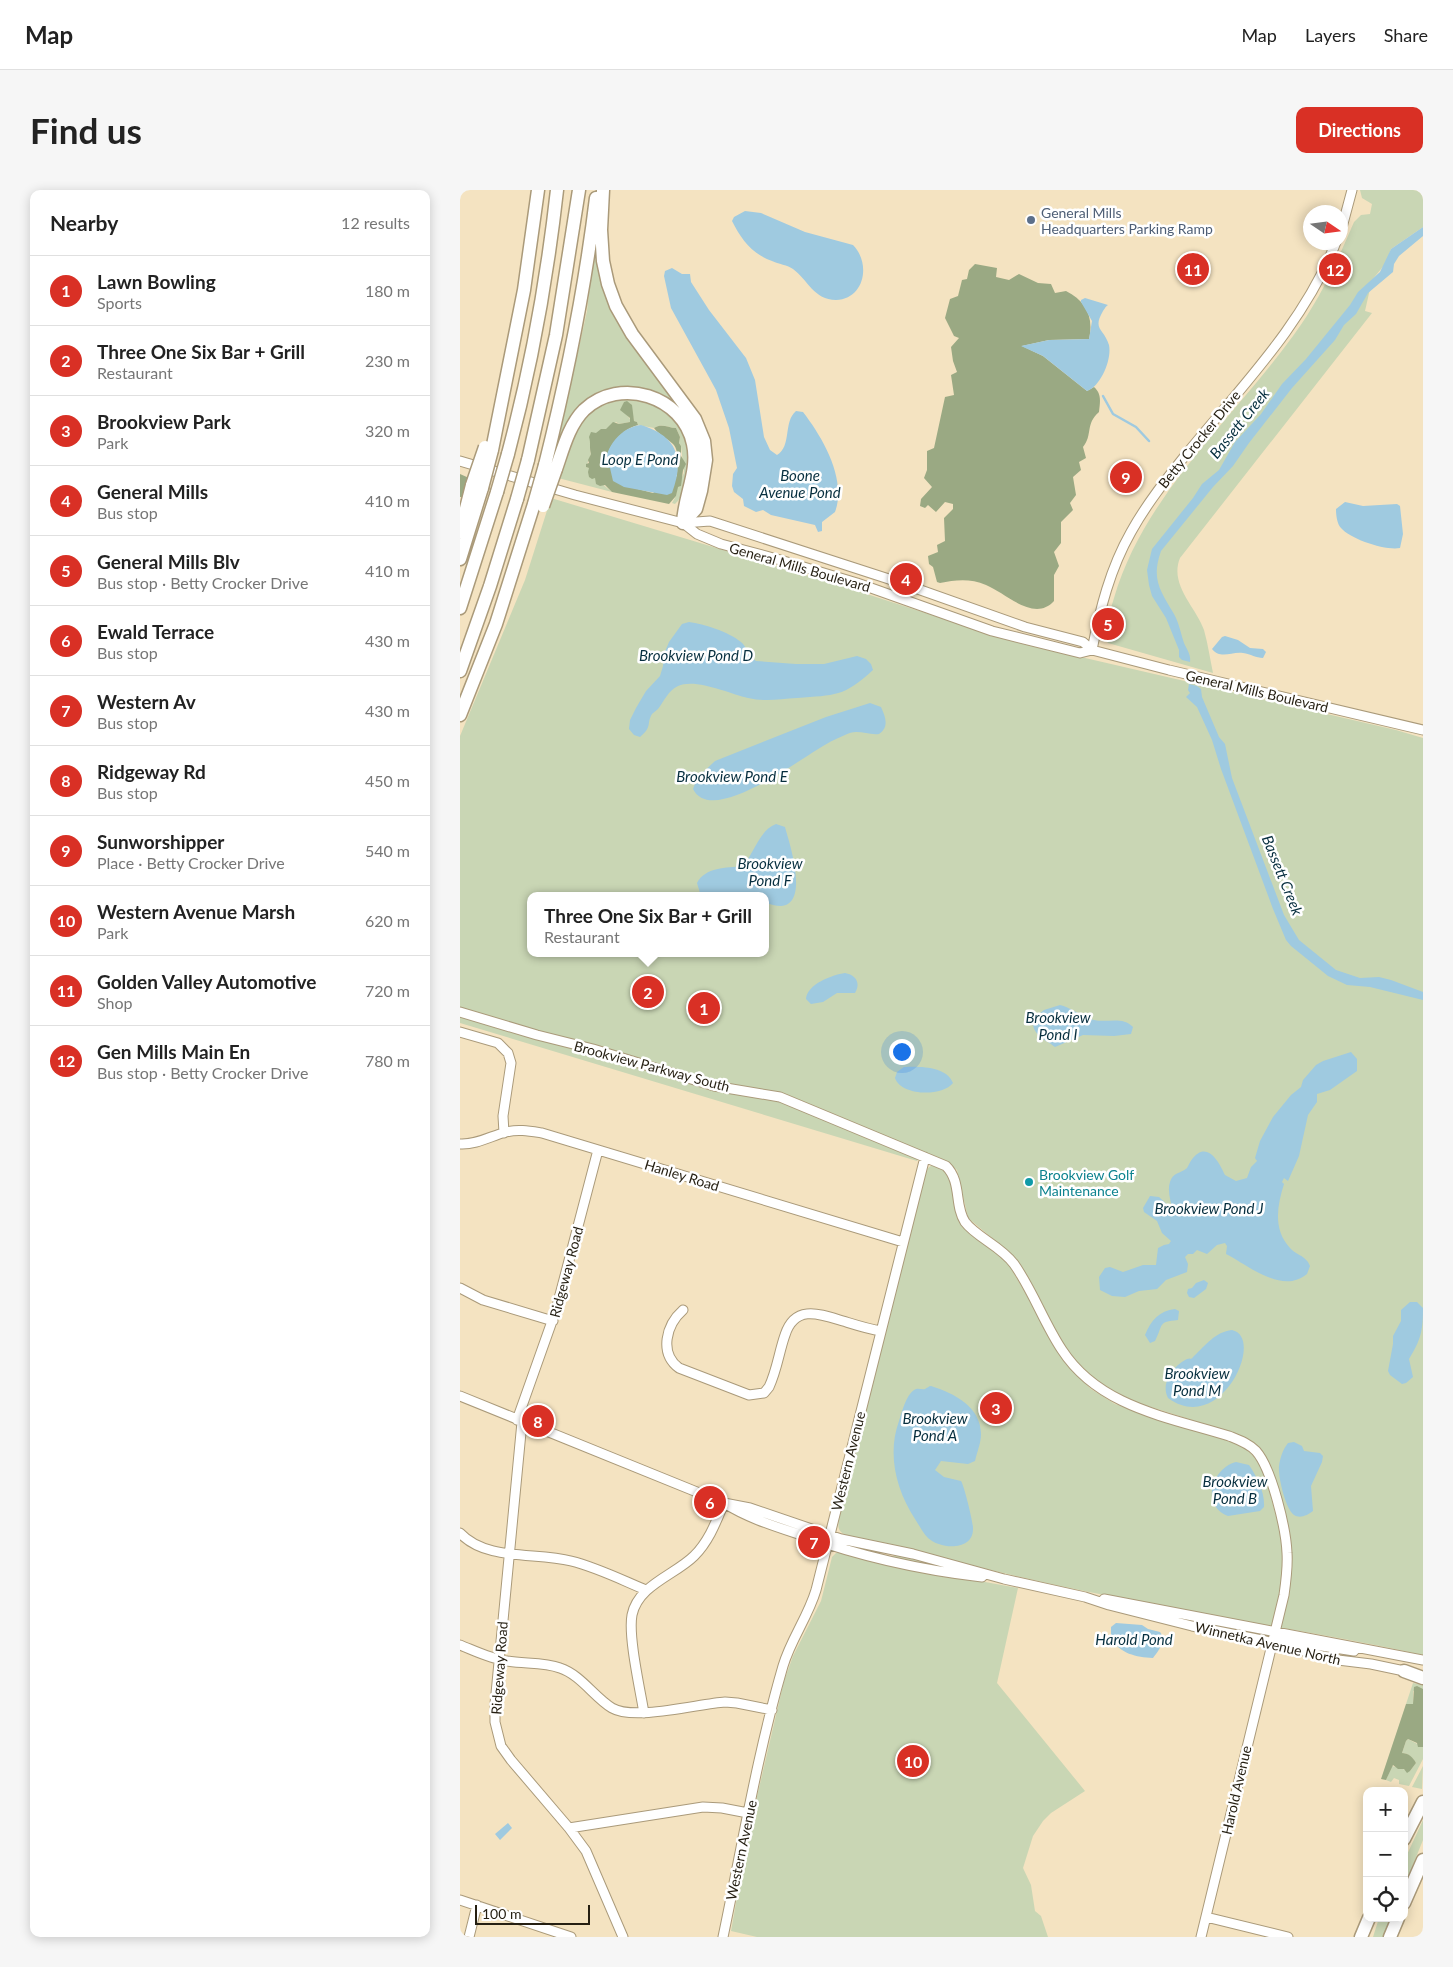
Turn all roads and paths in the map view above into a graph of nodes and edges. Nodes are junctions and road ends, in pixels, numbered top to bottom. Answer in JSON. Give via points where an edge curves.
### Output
{"nodes":[{"id":1,"x":538,"y":190,"type":"edge"},
{"id":2,"x":557,"y":190,"type":"edge"},
{"id":3,"x":579,"y":190,"type":"edge"},
{"id":4,"x":597,"y":190,"type":"edge"},
{"id":5,"x":604,"y":190,"type":"edge"},
{"id":6,"x":1352,"y":190,"type":"edge"},
{"id":7,"x":1348,"y":205,"type":"edge"},
{"id":8,"x":1333,"y":250,"type":"edge"},
{"id":9,"x":460,"y":461,"type":"edge"},
{"id":10,"x":550,"y":467,"type":"junction"},
{"id":11,"x":477,"y":486,"type":"junction"},
{"id":12,"x":460,"y":514,"type":"edge"},
{"id":13,"x":683,"y":523,"type":"junction"},
{"id":14,"x":460,"y":532,"type":"edge"},
{"id":15,"x":460,"y":559,"type":"edge"},
{"id":16,"x":460,"y":608,"type":"edge"},
{"id":17,"x":1092,"y":650,"type":"junction"},
{"id":18,"x":460,"y":671,"type":"edge"},
{"id":19,"x":460,"y":715,"type":"edge"},
{"id":20,"x":1423,"y":730,"type":"edge"},
{"id":21,"x":460,"y":1012,"type":"edge"},
{"id":22,"x":460,"y":1032,"type":"edge"},
{"id":23,"x":504,"y":1132,"type":"junction"},
{"id":24,"x":460,"y":1144,"type":"edge"},
{"id":25,"x":598,"y":1150,"type":"junction"},
{"id":26,"x":925,"y":1157,"type":"junction"},
{"id":27,"x":903,"y":1242,"type":"junction"},
{"id":28,"x":460,"y":1288,"type":"edge"},
{"id":29,"x":683,"y":1310,"type":"dead end"},
{"id":30,"x":552,"y":1321,"type":"junction"},
{"id":31,"x":881,"y":1331,"type":"junction"},
{"id":32,"x":460,"y":1396,"type":"edge"},
{"id":33,"x":520,"y":1421,"type":"junction"},
{"id":34,"x":724,"y":1503,"type":"junction"},
{"id":35,"x":460,"y":1533,"type":"edge"},
{"id":36,"x":829,"y":1536,"type":"junction"},
{"id":37,"x":826,"y":1545,"type":"junction"},
{"id":38,"x":509,"y":1554,"type":"junction"},
{"id":39,"x":1004,"y":1579,"type":"junction"},
{"id":40,"x":646,"y":1590,"type":"junction"},
{"id":41,"x":1085,"y":1597,"type":"junction"},
{"id":42,"x":1275,"y":1631,"type":"junction"},
{"id":43,"x":1271,"y":1643,"type":"junction"},
{"id":44,"x":460,"y":1645,"type":"edge"},
{"id":45,"x":1372,"y":1650,"type":"junction"},
{"id":46,"x":499,"y":1660,"type":"junction"},
{"id":47,"x":1423,"y":1660,"type":"edge"},
{"id":48,"x":1404,"y":1671,"type":"joint"},
{"id":49,"x":1423,"y":1677,"type":"edge"},
{"id":50,"x":772,"y":1710,"type":"junction"},
{"id":51,"x":644,"y":1713,"type":"junction"},
{"id":52,"x":1423,"y":1802,"type":"edge"},
{"id":53,"x":748,"y":1813,"type":"junction"},
{"id":54,"x":569,"y":1828,"type":"junction"},
{"id":55,"x":1408,"y":1832,"type":"edge"},
{"id":56,"x":1423,"y":1860,"type":"edge"},
{"id":57,"x":1408,"y":1894,"type":"edge"},
{"id":58,"x":460,"y":1900,"type":"edge"},
{"id":59,"x":477,"y":1906,"type":"junction"},
{"id":60,"x":1206,"y":1917,"type":"junction"},
{"id":61,"x":1368,"y":1922,"type":"edge"},
{"id":62,"x":1396,"y":1922,"type":"edge"},
{"id":63,"x":469,"y":1937,"type":"edge"},
{"id":64,"x":571,"y":1937,"type":"edge"},
{"id":65,"x":623,"y":1937,"type":"edge"},
{"id":66,"x":723,"y":1937,"type":"edge"},
{"id":67,"x":1201,"y":1937,"type":"edge"},
{"id":68,"x":1288,"y":1937,"type":"edge"},
{"id":69,"x":1362,"y":1937,"type":"edge"},
{"id":70,"x":1390,"y":1937,"type":"edge"}],
"edges":[{"from":1,"to":11,"type":"highway","bridge":true,"via":[[524,290],[506,381]]},
{"from":2,"to":16,"type":"highway","bridge":true,"via":[[544,285],[525,381],[508,454]]},
{"from":3,"to":18,"type":"highway","bridge":true,"via":[[556,335],[528,460]]},
{"from":4,"to":10,"type":"highway"},
{"from":5,"to":13,"type":"highway","via":[[601,248],[616,306],[632,334],[695,419],[704,441],[706,460],[701,491],[696,509]]},
{"from":6,"to":7,"type":"street"},
{"from":8,"to":17,"type":"street","name":"Betty Crocker Drive","via":[[1296,318],[1164,482],[1131,532],[1107,588]]},
{"from":9,"to":13,"type":"street","name":"General Mills Boulevard"},
{"from":10,"to":13,"type":"highway","via":[[575,422],[595,402],[628,392],[656,398],[670,406],[682,420],[693,442],[695,465]]},
{"from":10,"to":19,"type":"highway","bridge":true,"via":[[532,536]]},
{"from":11,"to":12,"type":"highway"},
{"from":11,"to":14,"type":"highway"},
{"from":11,"to":15,"type":"highway"},
{"from":13,"to":17,"type":"street","name":"General Mills Boulevard","via":[[710,521],[754,534],[1025,627],[1083,642]]},
{"from":13,"to":17,"type":"street","name":"General Mills Boulevard","via":[[697,534],[721,544],[857,583],[992,631],[1080,653]]},
{"from":17,"to":20,"type":"street","name":"General Mills Boulevard"},
{"from":21,"to":26,"type":"street","name":"Brookview Parkway South","via":[[714,1086],[780,1097]]},
{"from":22,"to":23,"type":"street","via":[[498,1043],[508,1053],[511,1064],[503,1116]]},
{"from":23,"to":24,"type":"street","name":"Hanley Road"},
{"from":23,"to":25,"type":"street","name":"Hanley Road","via":[[542,1133]]},
{"from":25,"to":27,"type":"street","name":"Hanley Road"},
{"from":25,"to":30,"type":"street","name":"Ridgeway Road"},
{"from":26,"to":27,"type":"street","name":"Western Avenue"},
{"from":26,"to":42,"type":"street","name":"Brookview Parkway South","via":[[950,1170],[964,1221],[1000,1249],[1014,1265],[1061,1350],[1088,1381],[1116,1399],[1229,1436],[1256,1452],[1270,1477],[1287,1554],[1284,1595]]},
{"from":27,"to":31,"type":"street","name":"Western Avenue"},
{"from":28,"to":30,"type":"street","via":[[483,1300]]},
{"from":29,"to":31,"type":"street","via":[[672,1323],[667,1340],[666,1352],[671,1361],[678,1368],[750,1395],[770,1387],[786,1332],[800,1316],[817,1314]]},
{"from":30,"to":33,"type":"street","name":"Ridgeway Road"},
{"from":31,"to":36,"type":"street","name":"Western Avenue"},
{"from":32,"to":33,"type":"street"},
{"from":33,"to":34,"type":"street"},
{"from":33,"to":38,"type":"street","name":"Ridgeway Road"},
{"from":34,"to":36,"type":"street","name":"Winnetka Avenue North","via":[[750,1508]]},
{"from":34,"to":37,"type":"street","name":"Winnetka Avenue North","via":[[746,1515]]},
{"from":34,"to":40,"type":"street","via":[[709,1536],[695,1555]]},
{"from":35,"to":38,"type":"street","via":[[480,1546]]},
{"from":36,"to":37,"type":"street","name":"Western Avenue"},
{"from":36,"to":39,"type":"street","name":"Winnetka Avenue North"},
{"from":37,"to":39,"type":"street","name":"Winnetka Avenue North","via":[[903,1564]]},
{"from":37,"to":50,"type":"street","name":"Western Avenue","via":[[814,1597],[788,1652]]},
{"from":38,"to":40,"type":"street","via":[[573,1561]]},
{"from":38,"to":46,"type":"street","name":"Ridgeway Road"},
{"from":39,"to":41,"type":"street","name":"Winnetka Avenue North"},
{"from":40,"to":51,"type":"street","via":[[634,1607],[631,1624]]},
{"from":41,"to":42,"type":"street","name":"Winnetka Avenue North"},
{"from":41,"to":43,"type":"street","name":"Winnetka Avenue North","via":[[1164,1620]]},
{"from":42,"to":43,"type":"street","name":"Harold Avenue"},
{"from":42,"to":45,"type":"street","name":"Winnetka Avenue North"},
{"from":43,"to":45,"type":"street","via":[[1279,1640],[1342,1650]]},
{"from":43,"to":48,"type":"street","name":"Winnetka Avenue North","via":[[1338,1660]]},
{"from":43,"to":60,"type":"street","name":"Harold Avenue"},
{"from":44,"to":46,"type":"street"},
{"from":45,"to":47,"type":"street","name":"Winnetka Avenue North"},
{"from":46,"to":51,"type":"street","via":[[561,1668],[614,1709]]},
{"from":46,"to":54,"type":"street","name":"Ridgeway Road","via":[[495,1714],[501,1746]]},
{"from":48,"to":49,"type":"highway"},
{"from":50,"to":51,"type":"street","via":[[725,1702]]},
{"from":50,"to":53,"type":"street","name":"Western Avenue"},
{"from":52,"to":55,"type":"highway"},
{"from":53,"to":54,"type":"street","via":[[703,1808]]},
{"from":53,"to":66,"type":"street","name":"Western Avenue"},
{"from":54,"to":65,"type":"street","name":"Ridgeway Road","via":[[590,1857]]},
{"from":56,"to":57,"type":"highway"},
{"from":58,"to":59,"type":"street"},
{"from":59,"to":63,"type":"street"},
{"from":59,"to":64,"type":"street"},
{"from":60,"to":67,"type":"street","name":"Harold Avenue"},
{"from":60,"to":68,"type":"street"},
{"from":61,"to":69,"type":"highway"},
{"from":62,"to":70,"type":"highway"}]}
